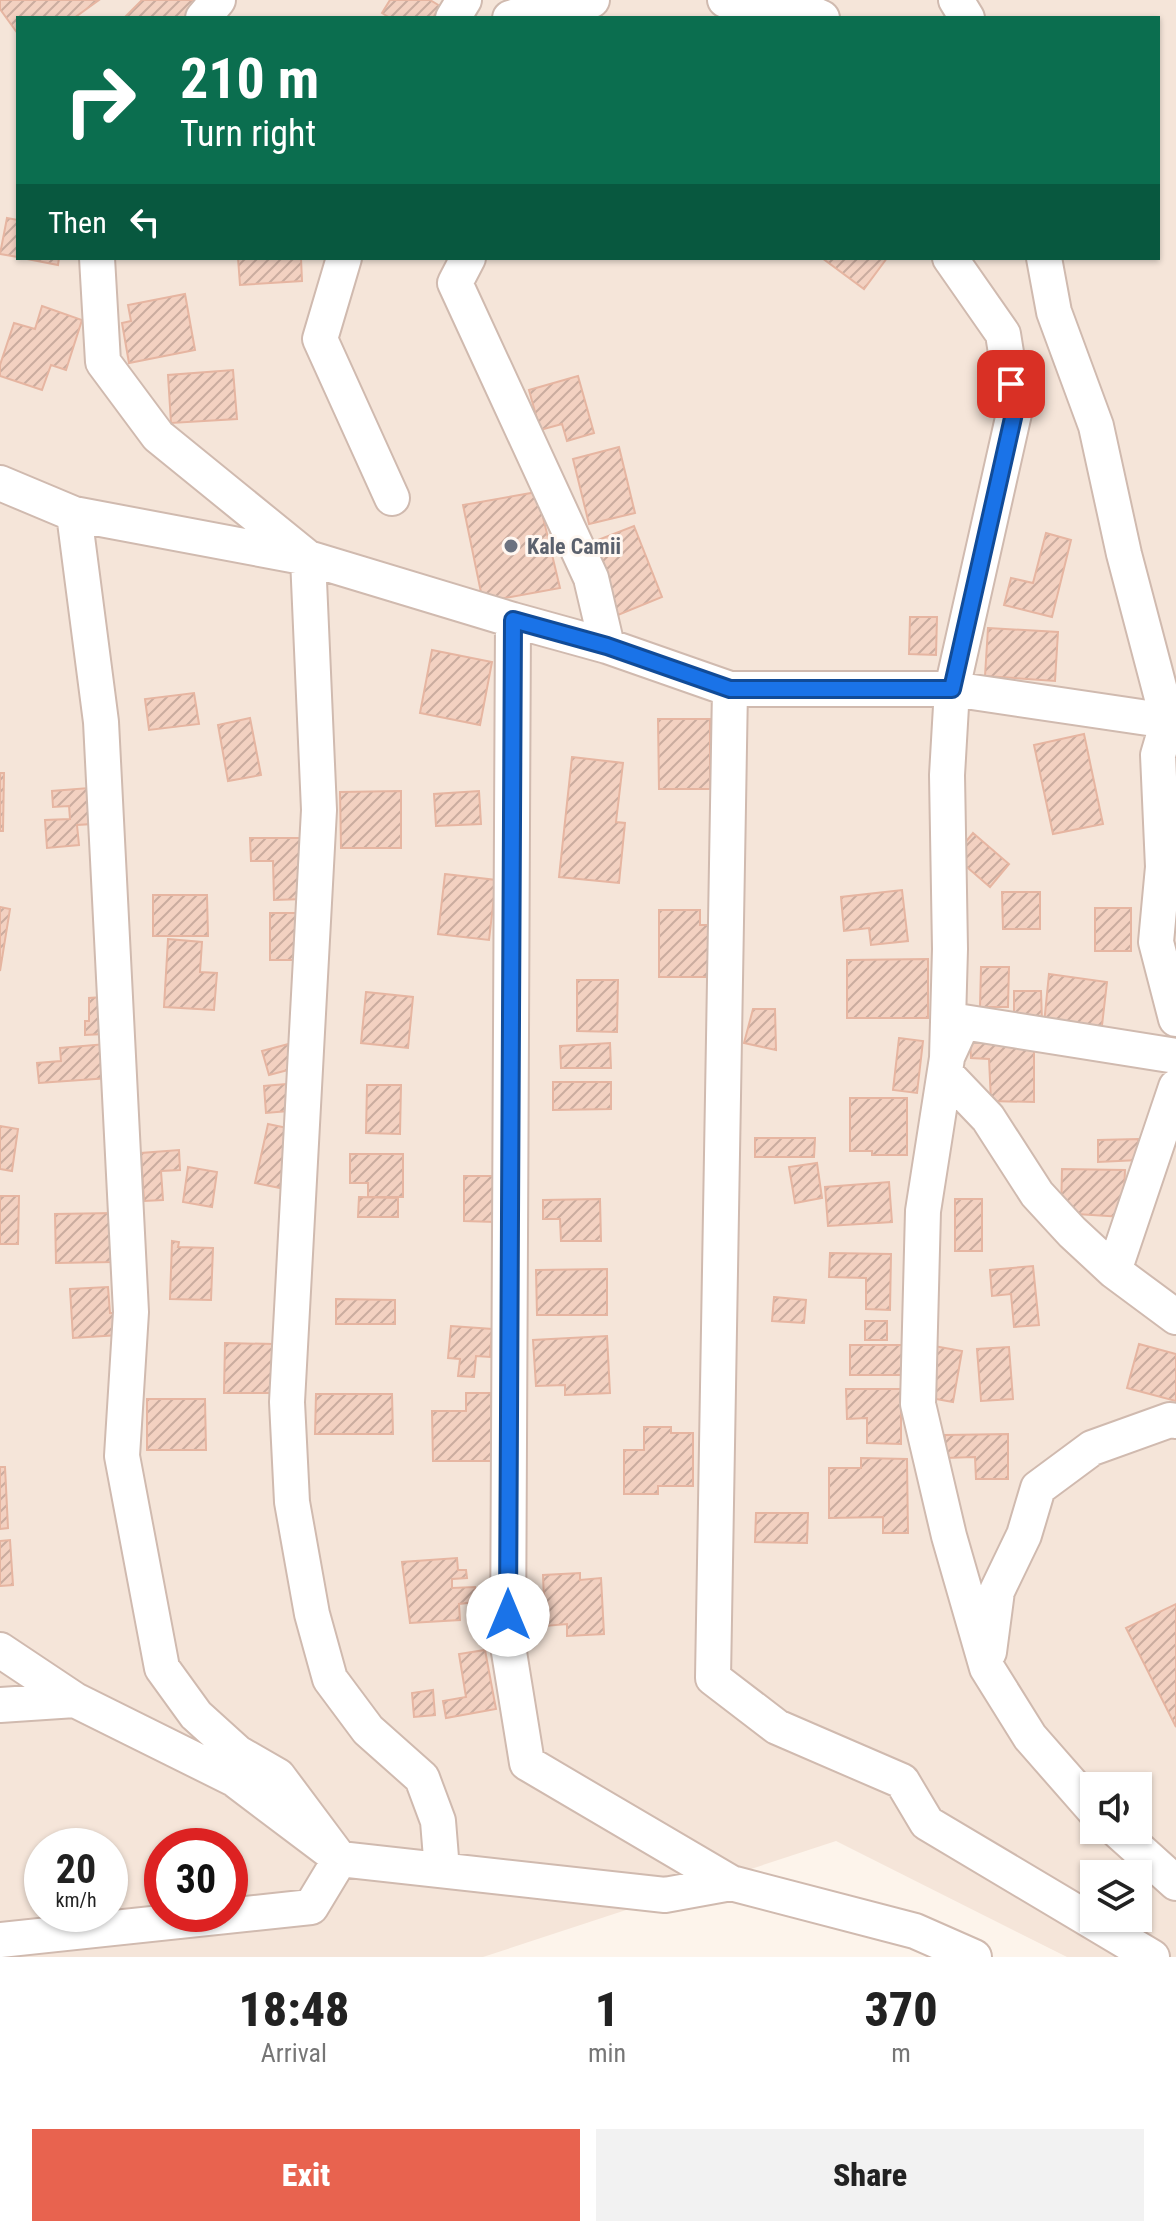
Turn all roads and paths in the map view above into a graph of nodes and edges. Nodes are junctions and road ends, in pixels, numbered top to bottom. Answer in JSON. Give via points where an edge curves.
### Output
{"nodes":[{"id":1,"x":218,"y":0,"type":"edge"},
{"id":2,"x":592,"y":0,"type":"edge"},
{"id":3,"x":725,"y":0,"type":"edge"},
{"id":4,"x":205,"y":16,"type":"edge"},
{"id":5,"x":516,"y":16,"type":"edge"},
{"id":6,"x":818,"y":16,"type":"edge"},
{"id":7,"x":97,"y":260,"type":"edge"},
{"id":8,"x":343,"y":260,"type":"edge"},
{"id":9,"x":467,"y":260,"type":"edge"},
{"id":10,"x":951,"y":260,"type":"edge"},
{"id":11,"x":1044,"y":260,"type":"edge"},
{"id":12,"x":0,"y":483,"type":"edge"},
{"id":13,"x":392,"y":498,"type":"dead end"},
{"id":14,"x":74,"y":514,"type":"junction"},
{"id":15,"x":308,"y":558,"type":"junction"},
{"id":16,"x":513,"y":620,"type":"junction"},
{"id":17,"x":607,"y":646,"type":"junction"},
{"id":18,"x":730,"y":689,"type":"junction"},
{"id":19,"x":952,"y":689,"type":"junction"},
{"id":20,"x":1172,"y":728,"type":"edge"},
{"id":21,"x":1176,"y":1019,"type":"edge"},
{"id":22,"x":1176,"y":1056,"type":"edge"},
{"id":23,"x":946,"y":1066,"type":"junction"},
{"id":24,"x":1176,"y":1087,"type":"edge"},
{"id":25,"x":1114,"y":1271,"type":"junction"},
{"id":26,"x":1176,"y":1317,"type":"edge"},
{"id":27,"x":1176,"y":1421,"type":"edge"},
{"id":28,"x":0,"y":1650,"type":"edge"},
{"id":29,"x":987,"y":1668,"type":"junction"},
{"id":30,"x":75,"y":1700,"type":"junction"},
{"id":31,"x":0,"y":1705,"type":"edge"},
{"id":32,"x":1080,"y":1794,"type":"edge"},
{"id":33,"x":1133,"y":1844,"type":"edge"},
{"id":34,"x":340,"y":1859,"type":"junction"},
{"id":35,"x":442,"y":1870,"type":"junction"},
{"id":36,"x":731,"y":1883,"type":"junction"},
{"id":37,"x":1176,"y":1883,"type":"edge"},
{"id":38,"x":0,"y":1940,"type":"edge"},
{"id":39,"x":974,"y":1957,"type":"edge"},
{"id":40,"x":1152,"y":1957,"type":"edge"}],
"edges":[{"from":1,"to":4,"type":"street"},
{"from":2,"to":5,"type":"street"},
{"from":3,"to":6,"type":"street"},
{"from":7,"to":15,"type":"street","via":[[103,362],[158,436]]},
{"from":8,"to":13,"type":"street","via":[[320,339]]},
{"from":9,"to":17,"type":"street","via":[[455,283],[591,578]]},
{"from":10,"to":19,"type":"street","via":[[1003,334],[1015,409]]},
{"from":11,"to":20,"type":"street","via":[[1054,312],[1096,426],[1124,554]]},
{"from":12,"to":14,"type":"street"},
{"from":14,"to":15,"type":"street"},
{"from":14,"to":34,"type":"street","via":[[101,722],[130,1280],[122,1456],[156,1638],[162,1668],[196,1715],[238,1753],[278,1776]]},
{"from":15,"to":16,"type":"street"},
{"from":15,"to":35,"type":"street","via":[[319,810],[287,1402],[292,1502],[330,1679],[368,1730],[422,1778],[438,1821]]},
{"from":16,"to":17,"type":"street"},
{"from":16,"to":36,"type":"street","via":[[508,1646],[527,1763]]},
{"from":17,"to":18,"type":"street"},
{"from":18,"to":19,"type":"street"},
{"from":18,"to":40,"type":"street","via":[[713,1678],[777,1727],[902,1781],[927,1823]]},
{"from":19,"to":20,"type":"street"},
{"from":19,"to":23,"type":"street"},
{"from":20,"to":21,"type":"street","via":[[1158,755],[1163,867],[1156,942]]},
{"from":22,"to":23,"type":"street","via":[[963,1022]]},
{"from":23,"to":25,"type":"street","via":[[988,1118],[1037,1194]]},
{"from":23,"to":29,"type":"street","via":[[923,1211],[918,1404]]},
{"from":24,"to":25,"type":"street"},
{"from":25,"to":26,"type":"street"},
{"from":27,"to":29,"type":"street","via":[[1092,1448],[1038,1488],[1024,1535],[997,1591]]},
{"from":28,"to":30,"type":"street"},
{"from":29,"to":32,"type":"street","via":[[1030,1737]]},
{"from":30,"to":31,"type":"street"},
{"from":30,"to":34,"type":"street","via":[[234,1779]]},
{"from":33,"to":37,"type":"street"},
{"from":34,"to":35,"type":"street"},
{"from":34,"to":38,"type":"street","via":[[311,1907]]},
{"from":35,"to":36,"type":"street","via":[[665,1895]]},
{"from":36,"to":39,"type":"street","via":[[915,1931]]}]}
